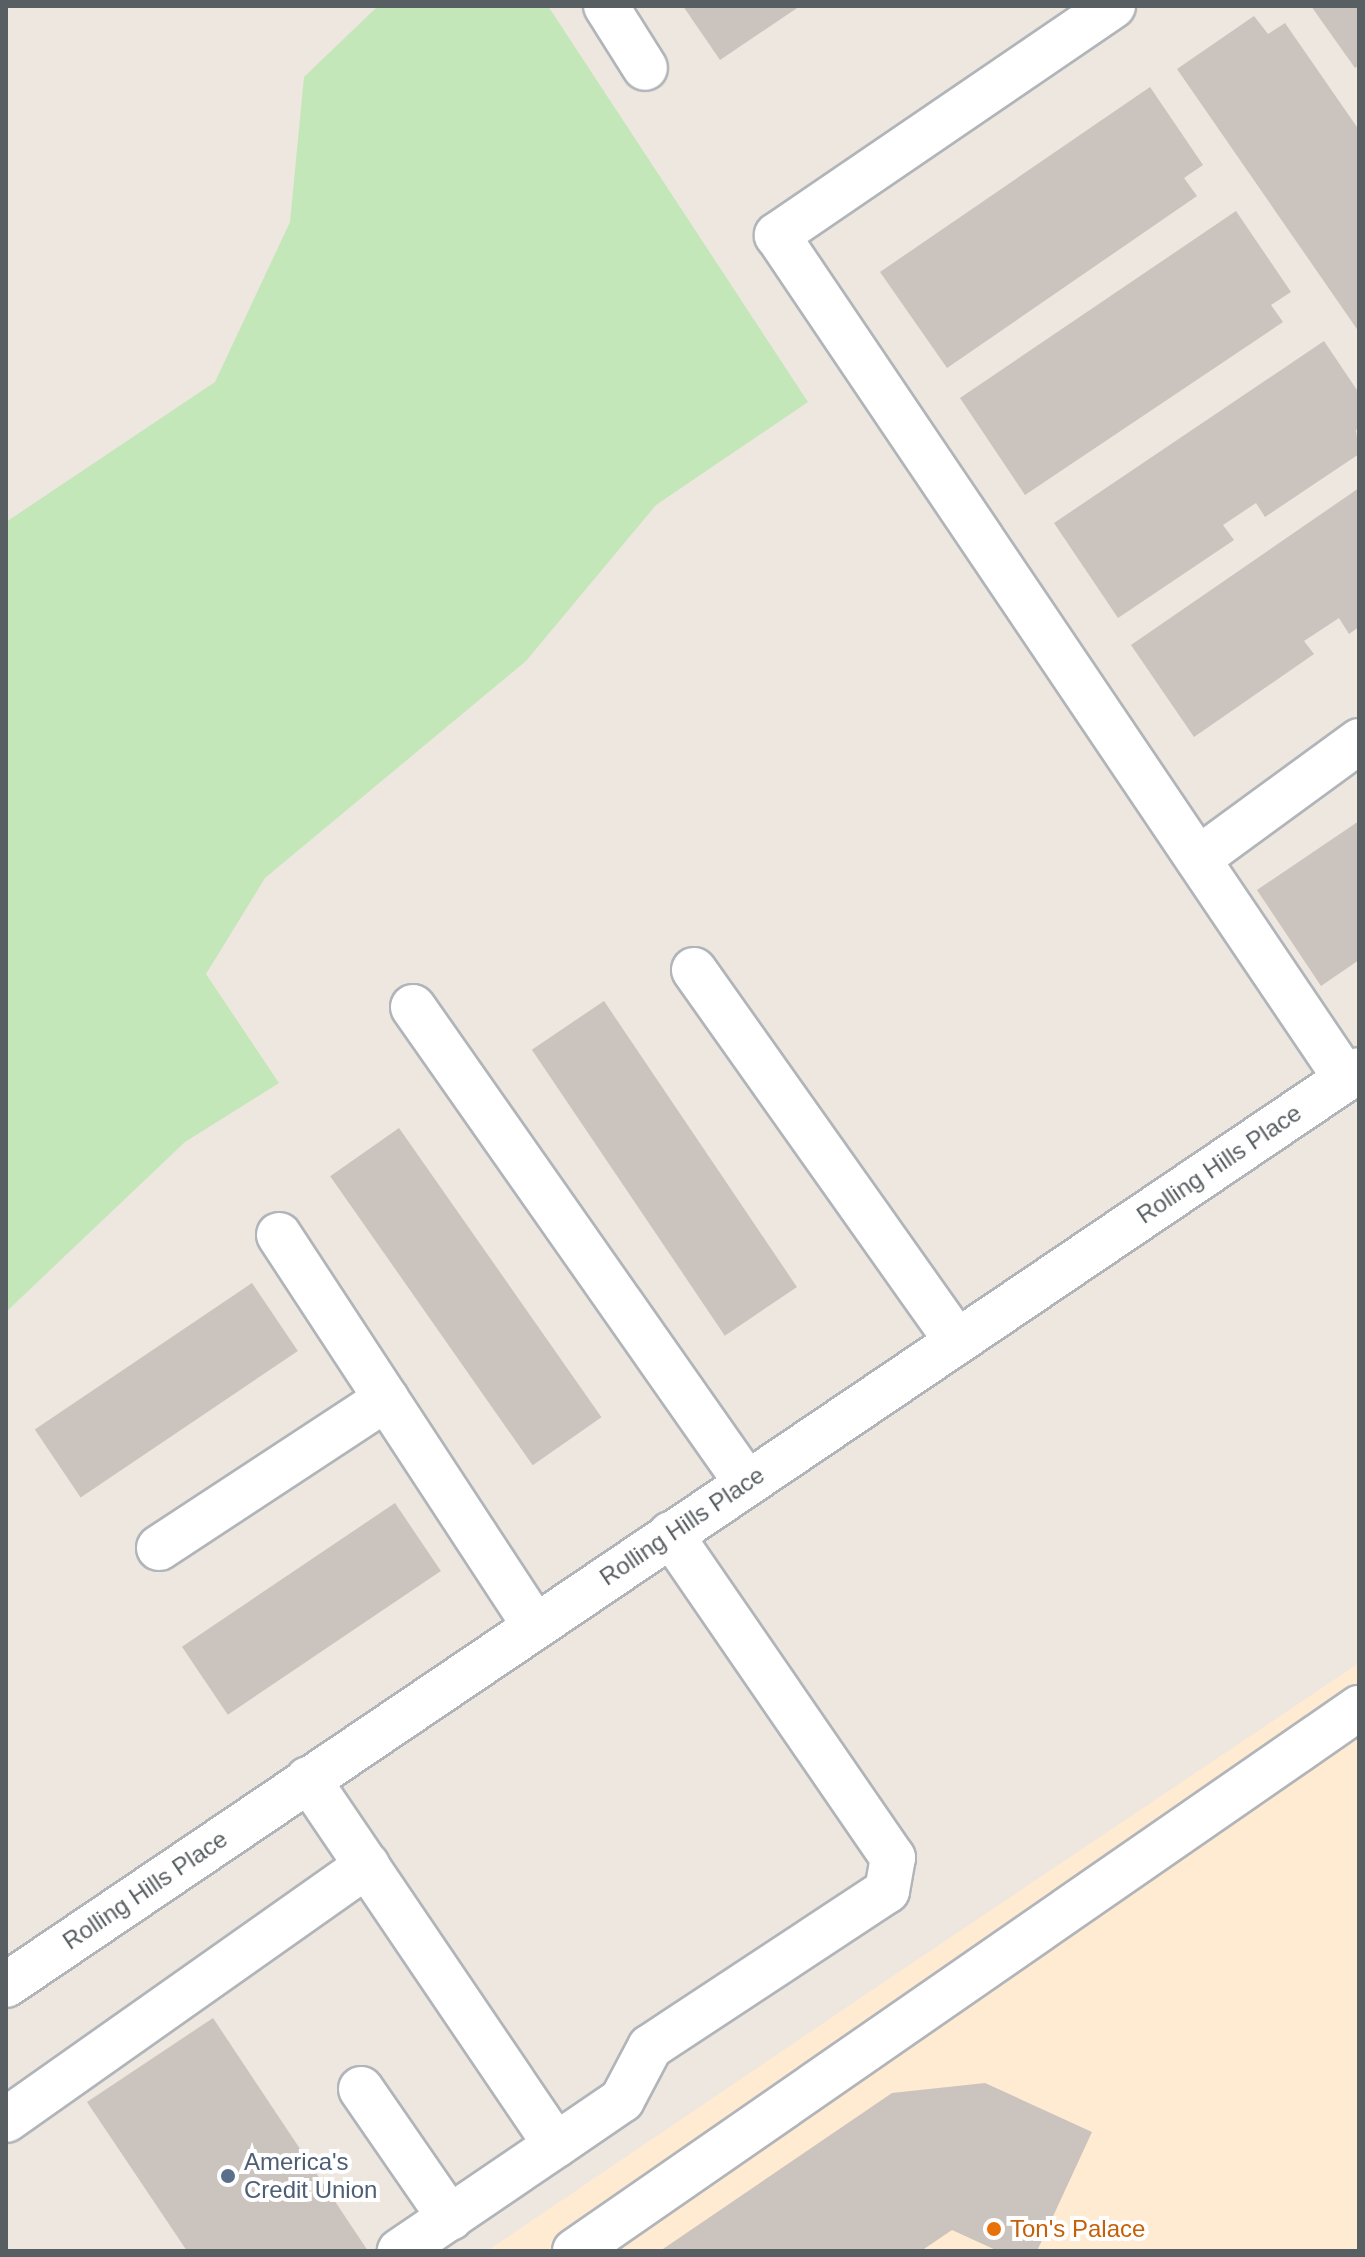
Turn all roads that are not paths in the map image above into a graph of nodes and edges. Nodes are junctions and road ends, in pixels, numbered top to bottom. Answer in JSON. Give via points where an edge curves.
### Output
{"nodes":[{"id":1,"x":606,"y":6,"type":"edge"},
{"id":2,"x":1113,"y":6,"type":"edge"},
{"id":3,"x":645,"y":68,"type":"dead end"},
{"id":4,"x":1359,"y":741,"type":"edge"},
{"id":5,"x":1198,"y":859,"type":"junction"},
{"id":6,"x":694,"y":970,"type":"dead end"},
{"id":7,"x":413,"y":1007,"type":"dead end"},
{"id":8,"x":1353,"y":1075,"type":"edge"},
{"id":9,"x":279,"y":1235,"type":"dead end"},
{"id":10,"x":957,"y":1341,"type":"junction"},
{"id":11,"x":386,"y":1399,"type":"junction"},
{"id":12,"x":746,"y":1482,"type":"junction"},
{"id":13,"x":670,"y":1534,"type":"junction"},
{"id":14,"x":159,"y":1548,"type":"dead end"},
{"id":15,"x":535,"y":1626,"type":"junction"},
{"id":16,"x":1359,"y":1708,"type":"edge"},
{"id":17,"x":308,"y":1779,"type":"junction"},
{"id":18,"x":367,"y":1865,"type":"junction"},
{"id":19,"x":6,"y":1985,"type":"edge"},
{"id":20,"x":361,"y":2089,"type":"dead end"},
{"id":21,"x":7,"y":2118,"type":"edge"},
{"id":22,"x":556,"y":2145,"type":"junction"},
{"id":23,"x":450,"y":2218,"type":"junction"},
{"id":24,"x":400,"y":2251,"type":"edge"},
{"id":25,"x":575,"y":2251,"type":"edge"}],
"edges":[{"from":1,"to":3,"type":"street"},
{"from":2,"to":5,"type":"street","via":[[777,235]]},
{"from":4,"to":5,"type":"street"},
{"from":5,"to":8,"type":"street"},
{"from":6,"to":10,"type":"street"},
{"from":7,"to":12,"type":"street"},
{"from":8,"to":10,"type":"street","name":"Rolling Hills Place"},
{"from":9,"to":11,"type":"street"},
{"from":10,"to":12,"type":"street","name":"Rolling Hills Place"},
{"from":11,"to":14,"type":"street"},
{"from":11,"to":15,"type":"street"},
{"from":12,"to":13,"type":"street","name":"Rolling Hills Place"},
{"from":13,"to":15,"type":"street","name":"Rolling Hills Place"},
{"from":13,"to":22,"type":"street","via":[[893,1858],[887,1891],[650,2047],[622,2100]]},
{"from":15,"to":17,"type":"street","name":"Rolling Hills Place"},
{"from":16,"to":25,"type":"street"},
{"from":17,"to":18,"type":"street"},
{"from":17,"to":19,"type":"street","name":"Rolling Hills Place"},
{"from":18,"to":21,"type":"street"},
{"from":18,"to":22,"type":"street"},
{"from":20,"to":23,"type":"street"},
{"from":22,"to":23,"type":"street"},
{"from":23,"to":24,"type":"street"}]}
